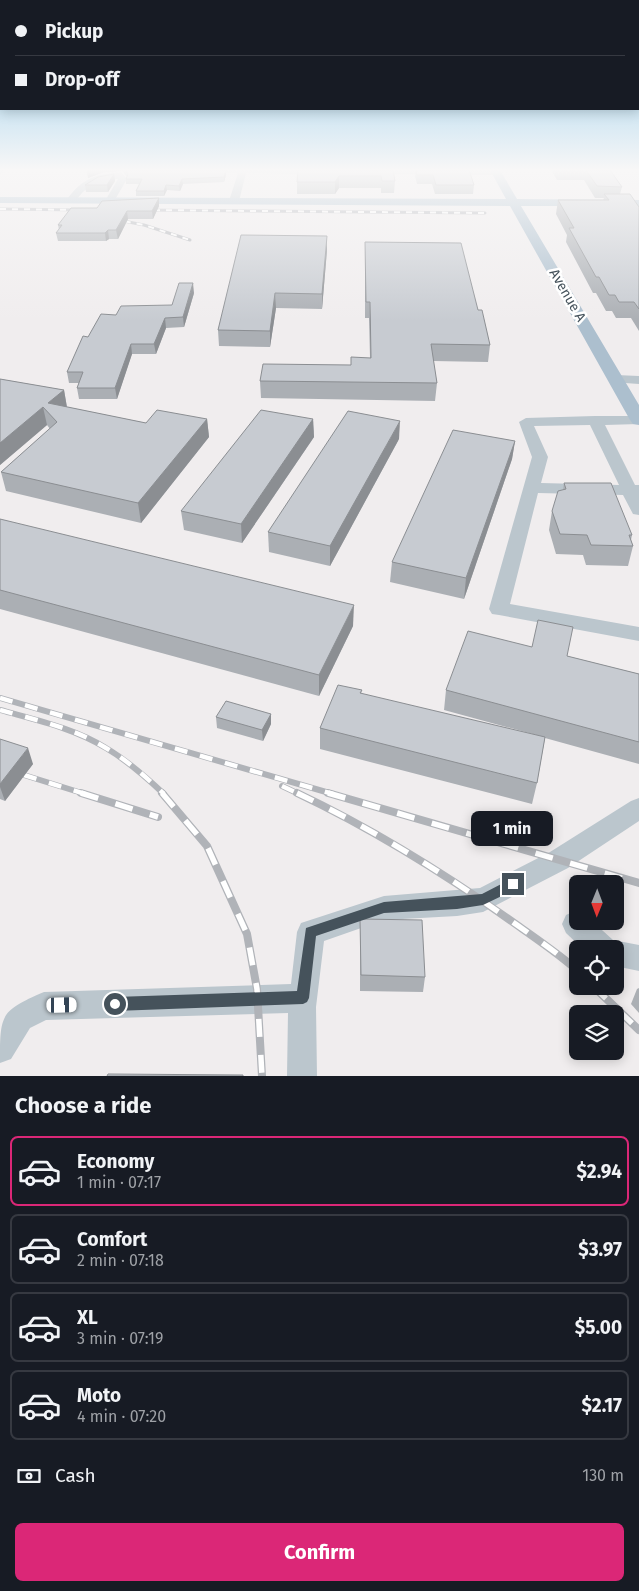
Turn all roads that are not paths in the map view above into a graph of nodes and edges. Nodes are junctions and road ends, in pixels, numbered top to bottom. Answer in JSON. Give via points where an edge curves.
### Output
{"nodes":[{"id":1,"x":526,"y":220,"type":"edge"},
{"id":2,"x":616,"y":379,"type":"junction"},
{"id":3,"x":639,"y":380,"type":"edge"},
{"id":4,"x":595,"y":420,"type":"junction"},
{"id":5,"x":639,"y":420,"type":"edge"},
{"id":6,"x":532,"y":488,"type":"junction"},
{"id":7,"x":634,"y":490,"type":"edge"},
{"id":8,"x":639,"y":510,"type":"edge"},
{"id":9,"x":639,"y":634,"type":"edge"},
{"id":10,"x":639,"y":808,"type":"edge"},
{"id":11,"x":582,"y":930,"type":"edge"},
{"id":12,"x":593,"y":940,"type":"edge"},
{"id":13,"x":624,"y":954,"type":"edge"},
{"id":14,"x":639,"y":958,"type":"edge"},
{"id":15,"x":303,"y":998,"type":"junction"},
{"id":16,"x":0,"y":1048,"type":"edge"},
{"id":17,"x":302,"y":1076,"type":"edge"}],
"edges":[{"from":1,"to":2,"type":"main road","name":"Avenue A"},
{"from":2,"to":3,"type":"street"},
{"from":2,"to":5,"type":"main road","name":"Avenue A"},
{"from":4,"to":5,"type":"street"},
{"from":4,"to":6,"type":"street","via":[[526,422],[540,457]]},
{"from":4,"to":7,"type":"street"},
{"from":6,"to":7,"type":"street"},
{"from":6,"to":9,"type":"street","via":[[499,609]]},
{"from":7,"to":8,"type":"street"},
{"from":10,"to":15,"type":"street","via":[[559,860],[483,900],[384,908],[310,932]]},
{"from":11,"to":12,"type":"street"},
{"from":13,"to":14,"type":"street"},
{"from":15,"to":16,"type":"street","via":[[44,1006],[20,1018]]},
{"from":15,"to":17,"type":"street"}]}
